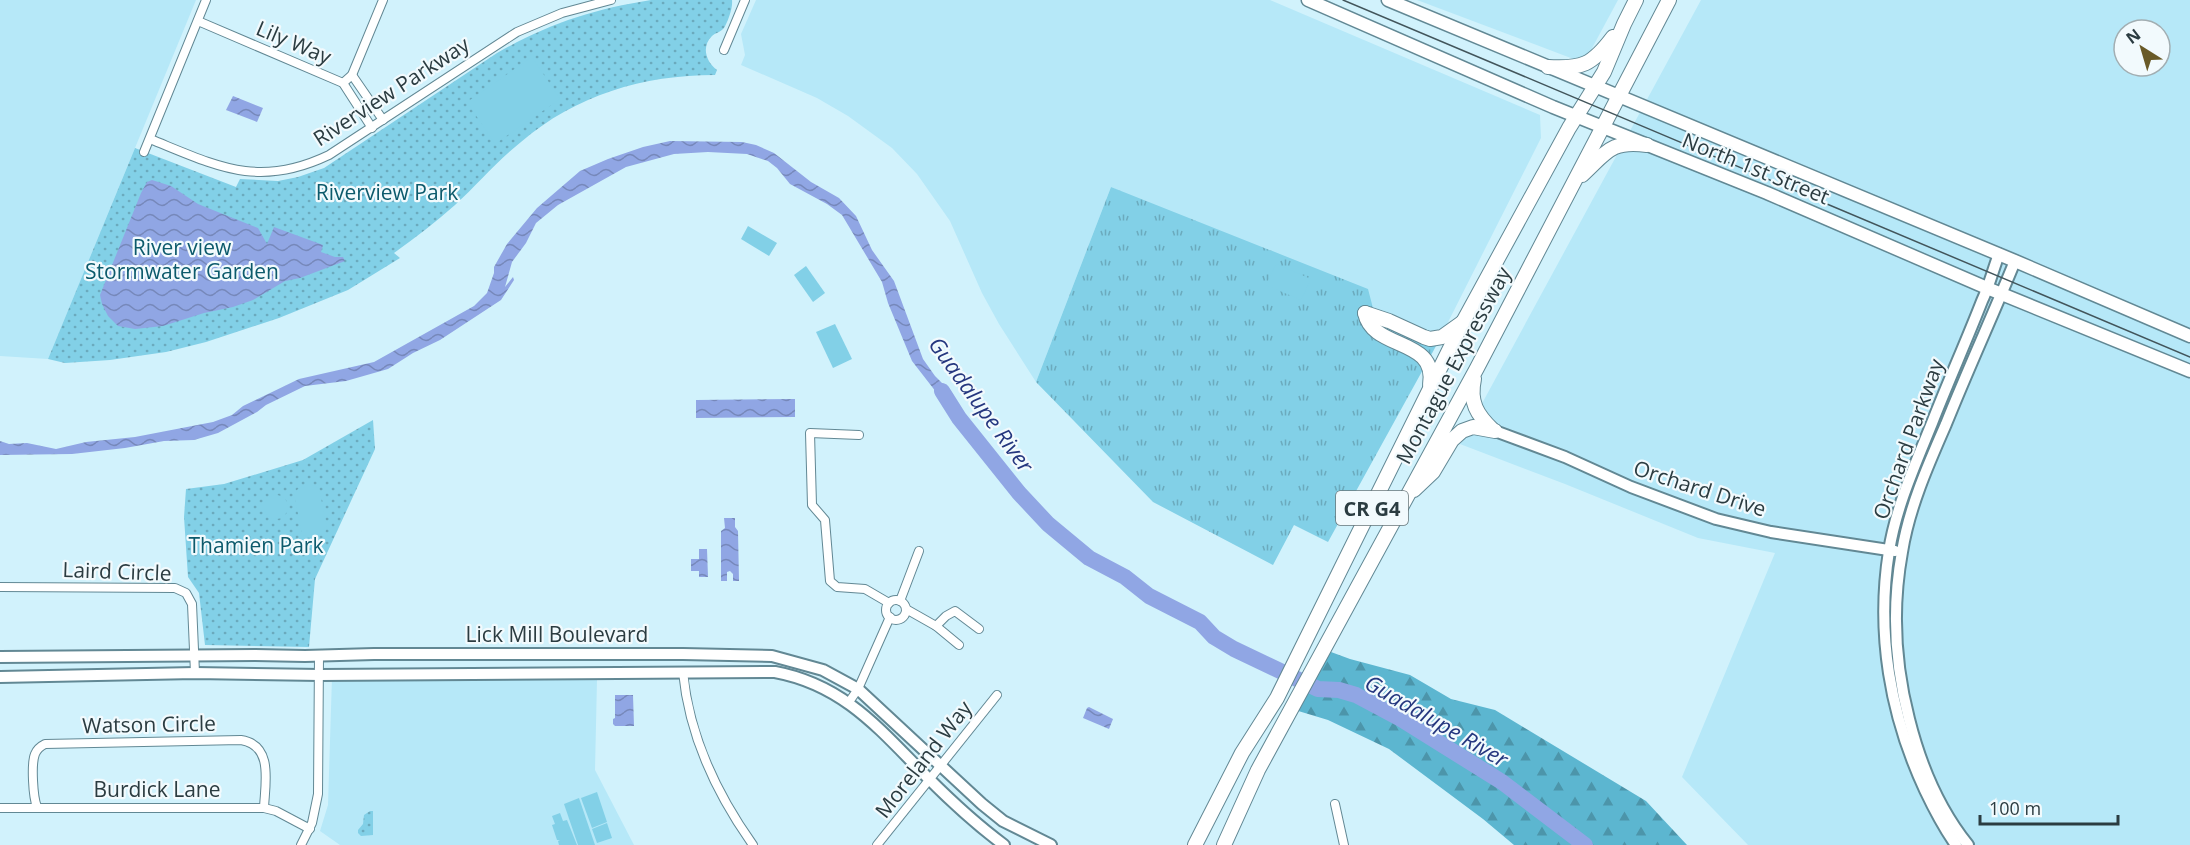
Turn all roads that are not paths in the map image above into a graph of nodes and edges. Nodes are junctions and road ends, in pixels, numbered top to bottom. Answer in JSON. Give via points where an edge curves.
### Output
{"nodes":[{"id":1,"x":206,"y":0,"type":"edge"},
{"id":2,"x":383,"y":0,"type":"edge"},
{"id":3,"x":609,"y":0,"type":"edge"},
{"id":4,"x":745,"y":0,"type":"edge"},
{"id":5,"x":1308,"y":0,"type":"edge"},
{"id":6,"x":1388,"y":0,"type":"edge"},
{"id":7,"x":1636,"y":0,"type":"edge"},
{"id":8,"x":1669,"y":0,"type":"edge"},
{"id":9,"x":593,"y":2,"type":"edge"},
{"id":10,"x":198,"y":21,"type":"junction"},
{"id":11,"x":1624,"y":24,"type":"junction"},
{"id":12,"x":724,"y":50,"type":"dead end"},
{"id":13,"x":1548,"y":67,"type":"junction"},
{"id":14,"x":352,"y":75,"type":"junction"},
{"id":15,"x":343,"y":83,"type":"junction"},
{"id":16,"x":1595,"y":86,"type":"junction"},
{"id":17,"x":1620,"y":96,"type":"junction"},
{"id":18,"x":1576,"y":116,"type":"junction"},
{"id":19,"x":383,"y":120,"type":"junction"},
{"id":20,"x":1603,"y":127,"type":"junction"},
{"id":21,"x":372,"y":128,"type":"junction"},
{"id":22,"x":150,"y":140,"type":"junction"},
{"id":23,"x":1647,"y":145,"type":"junction"},
{"id":24,"x":144,"y":152,"type":"dead end"},
{"id":25,"x":1574,"y":183,"type":"junction"},
{"id":26,"x":1999,"y":254,"type":"junction"},
{"id":27,"x":2015,"y":261,"type":"junction"},
{"id":28,"x":1987,"y":288,"type":"junction"},
{"id":29,"x":2001,"y":293,"type":"junction"},
{"id":30,"x":1463,"y":322,"type":"junction"},
{"id":31,"x":2190,"y":336,"type":"edge"},
{"id":32,"x":1477,"y":368,"type":"junction"},
{"id":33,"x":1953,"y":371,"type":"junction"},
{"id":34,"x":2190,"y":371,"type":"edge"},
{"id":35,"x":1965,"y":376,"type":"junction"},
{"id":36,"x":1428,"y":391,"type":"junction"},
{"id":37,"x":1495,"y":431,"type":"junction"},
{"id":38,"x":859,"y":435,"type":"dead end"},
{"id":39,"x":1925,"y":440,"type":"junction"},
{"id":40,"x":1937,"y":444,"type":"junction"},
{"id":41,"x":1404,"y":500,"type":"junction"},
{"id":42,"x":919,"y":551,"type":"dead end"},
{"id":43,"x":1889,"y":551,"type":"junction"},
{"id":44,"x":1902,"y":552,"type":"junction"},
{"id":45,"x":0,"y":587,"type":"edge"},
{"id":46,"x":900,"y":601,"type":"junction"},
{"id":47,"x":890,"y":603,"type":"junction"},
{"id":48,"x":906,"y":609,"type":"junction"},
{"id":49,"x":890,"y":617,"type":"junction"},
{"id":50,"x":936,"y":626,"type":"junction"},
{"id":51,"x":979,"y":629,"type":"dead end"},
{"id":52,"x":959,"y":645,"type":"dead end"},
{"id":53,"x":1897,"y":650,"type":"junction"},
{"id":54,"x":1886,"y":651,"type":"junction"},
{"id":55,"x":194,"y":656,"type":"junction"},
{"id":56,"x":319,"y":656,"type":"junction"},
{"id":57,"x":0,"y":657,"type":"edge"},
{"id":58,"x":683,"y":672,"type":"junction"},
{"id":59,"x":195,"y":673,"type":"junction"},
{"id":60,"x":320,"y":675,"type":"junction"},
{"id":61,"x":0,"y":677,"type":"edge"},
{"id":62,"x":858,"y":689,"type":"junction"},
{"id":63,"x":997,"y":695,"type":"dead end"},
{"id":64,"x":849,"y":702,"type":"junction"},
{"id":65,"x":1918,"y":764,"type":"junction"},
{"id":66,"x":941,"y":766,"type":"junction"},
{"id":67,"x":929,"y":779,"type":"junction"},
{"id":68,"x":1335,"y":804,"type":"dead end"},
{"id":69,"x":37,"y":807,"type":"junction"},
{"id":70,"x":0,"y":808,"type":"edge"},
{"id":71,"x":264,"y":808,"type":"junction"},
{"id":72,"x":310,"y":829,"type":"junction"},
{"id":73,"x":1956,"y":839,"type":"edge"},
{"id":74,"x":301,"y":845,"type":"edge"},
{"id":75,"x":753,"y":845,"type":"edge"},
{"id":76,"x":877,"y":845,"type":"edge"},
{"id":77,"x":1004,"y":845,"type":"edge"},
{"id":78,"x":1051,"y":845,"type":"edge"},
{"id":79,"x":1195,"y":845,"type":"edge"},
{"id":80,"x":1224,"y":845,"type":"edge"},
{"id":81,"x":1344,"y":845,"type":"edge"},
{"id":82,"x":1968,"y":845,"type":"edge"}],
"edges":[{"from":1,"to":10,"type":"street"},
{"from":2,"to":14,"type":"street"},
{"from":3,"to":9,"type":"street","name":"Riverview Parkway"},
{"from":4,"to":12,"type":"street"},
{"from":5,"to":18,"type":"main road","name":"North 1st Street"},
{"from":6,"to":13,"type":"main road","name":"North 1st Street"},
{"from":7,"to":11,"type":"highway","name":"Montague Expressway","number":"CR G4"},
{"from":8,"to":17,"type":"highway","name":"Montague Expressway","number":"CR G4"},
{"from":9,"to":19,"type":"street","name":"Riverview Parkway","via":[[517,32]]},
{"from":10,"to":15,"type":"street","name":"Lily Way"},
{"from":10,"to":22,"type":"street"},
{"from":11,"to":13,"type":"highway","via":[[1590,63]]},
{"from":11,"to":16,"type":"highway","name":"Montague Expressway","number":"CR G4"},
{"from":13,"to":16,"type":"main road","name":"North 1st Street"},
{"from":14,"to":15,"type":"street"},
{"from":14,"to":19,"type":"street"},
{"from":15,"to":21,"type":"street"},
{"from":16,"to":17,"type":"main road","name":"North 1st Street"},
{"from":16,"to":18,"type":"highway","name":"Montague Expressway","number":"CR G4"},
{"from":17,"to":20,"type":"highway","name":"Montague Expressway","number":"CR G4"},
{"from":17,"to":26,"type":"main road","name":"North 1st Street"},
{"from":18,"to":20,"type":"main road","name":"North 1st Street"},
{"from":18,"to":30,"type":"highway","name":"Montague Expressway","number":"CR G4"},
{"from":19,"to":21,"type":"street","name":"Riverview Parkway"},
{"from":20,"to":23,"type":"main road","name":"North 1st Street"},
{"from":20,"to":25,"type":"highway","name":"Montague Expressway","number":"CR G4"},
{"from":21,"to":22,"type":"street","name":"Riverview Parkway","via":[[311,164],[277,172],[241,172],[221,167]]},
{"from":22,"to":24,"type":"street"},
{"from":23,"to":25,"type":"highway","via":[[1616,146]]},
{"from":23,"to":28,"type":"main road","name":"North 1st Street"},
{"from":25,"to":32,"type":"highway","name":"Montague Expressway","number":"CR G4"},
{"from":26,"to":27,"type":"main road","name":"North 1st Street"},
{"from":26,"to":28,"type":"main road","name":"Orchard Parkway"},
{"from":27,"to":29,"type":"main road","name":"Orchard Parkway"},
{"from":27,"to":31,"type":"main road","name":"North 1st Street"},
{"from":28,"to":29,"type":"main road","name":"North 1st Street"},
{"from":28,"to":33,"type":"main road","name":"Orchard Parkway"},
{"from":29,"to":34,"type":"main road","name":"North 1st Street"},
{"from":29,"to":35,"type":"main road","name":"Orchard Parkway"},
{"from":30,"to":36,"type":"highway","name":"Montague Expressway","number":"CR G4"},
{"from":30,"to":36,"type":"highway","via":[[1437,339],[1365,313],[1372,330],[1413,349],[1424,359],[1431,378]]},
{"from":32,"to":37,"type":"highway","via":[[1472,389],[1474,407]]},
{"from":32,"to":41,"type":"highway","name":"Montague Expressway","number":"CR G4"},
{"from":33,"to":35,"type":"main road"},
{"from":33,"to":39,"type":"main road","name":"Orchard Parkway"},
{"from":35,"to":40,"type":"main road","name":"Orchard Parkway"},
{"from":36,"to":79,"type":"highway","name":"Montague Expressway","number":"CR G4","via":[[1315,625]]},
{"from":37,"to":41,"type":"highway","via":[[1473,427],[1462,431],[1433,472]]},
{"from":37,"to":43,"type":"main road","name":"Orchard Drive","via":[[1716,519]]},
{"from":38,"to":47,"type":"street","via":[[810,433],[812,505],[825,520],[830,581],[837,587],[865,589]]},
{"from":39,"to":40,"type":"main road"},
{"from":39,"to":43,"type":"main road","name":"Orchard Parkway","via":[[1901,501]]},
{"from":40,"to":44,"type":"main road","name":"Orchard Parkway","via":[[1916,497]]},
{"from":41,"to":80,"type":"highway","name":"Montague Expressway","number":"CR G4","via":[[1258,770]]},
{"from":42,"to":46,"type":"street"},
{"from":43,"to":44,"type":"main road","name":"Orchard Drive"},
{"from":43,"to":54,"type":"main road","name":"Orchard Parkway"},
{"from":44,"to":53,"type":"main road","name":"Orchard Parkway"},
{"from":45,"to":55,"type":"street","name":"Laird Circle","via":[[175,588],[186,593],[192,604]]},
{"from":46,"to":47,"type":"street"},
{"from":46,"to":48,"type":"street"},
{"from":47,"to":49,"type":"street"},
{"from":48,"to":49,"type":"street","via":[[899,619]]},
{"from":48,"to":50,"type":"street"},
{"from":49,"to":62,"type":"street"},
{"from":50,"to":51,"type":"street","via":[[955,611]]},
{"from":50,"to":52,"type":"street"},
{"from":53,"to":54,"type":"main road"},
{"from":53,"to":65,"type":"main road","name":"Orchard Parkway"},
{"from":54,"to":65,"type":"main road","name":"Orchard Parkway","via":[[1900,729]]},
{"from":55,"to":56,"type":"main road","name":"Lick Mill Boulevard"},
{"from":55,"to":57,"type":"main road","name":"Lick Mill Boulevard"},
{"from":55,"to":59,"type":"street","name":"Laird Circle"},
{"from":56,"to":60,"type":"street"},
{"from":56,"to":62,"type":"main road","name":"Lick Mill Boulevard","via":[[772,656],[823,670]]},
{"from":58,"to":60,"type":"main road","name":"Lick Mill Boulevard"},
{"from":58,"to":64,"type":"main road","name":"Lick Mill Boulevard","via":[[785,674]]},
{"from":58,"to":75,"type":"street","via":[[690,717],[706,763],[731,814]]},
{"from":59,"to":60,"type":"main road","name":"Lick Mill Boulevard"},
{"from":59,"to":61,"type":"main road","name":"Lick Mill Boulevard"},
{"from":60,"to":72,"type":"street","via":[[318,794]]},
{"from":62,"to":64,"type":"street"},
{"from":62,"to":66,"type":"main road","name":"Lick Mill Boulevard"},
{"from":63,"to":66,"type":"street","name":"Moreland Way"},
{"from":64,"to":67,"type":"main road","name":"Lick Mill Boulevard","via":[[870,718]]},
{"from":65,"to":73,"type":"main road","name":"Orchard Parkway"},
{"from":66,"to":67,"type":"street","name":"Moreland Way"},
{"from":66,"to":78,"type":"main road","name":"Lick Mill Boulevard","via":[[1004,821]]},
{"from":67,"to":76,"type":"street","name":"Moreland Way"},
{"from":67,"to":77,"type":"main road","name":"Lick Mill Boulevard"},
{"from":68,"to":81,"type":"street"},
{"from":69,"to":70,"type":"street","name":"Burdick Lane"},
{"from":69,"to":71,"type":"street","name":"Burdick Lane"},
{"from":69,"to":71,"type":"street","name":"Watson Circle","via":[[33,798],[34,755],[45,744],[241,740],[263,752]]},
{"from":71,"to":72,"type":"street","name":"Burdick Lane"},
{"from":72,"to":74,"type":"street"},
{"from":73,"to":82,"type":"main road","name":"Orchard Parkway"}]}
